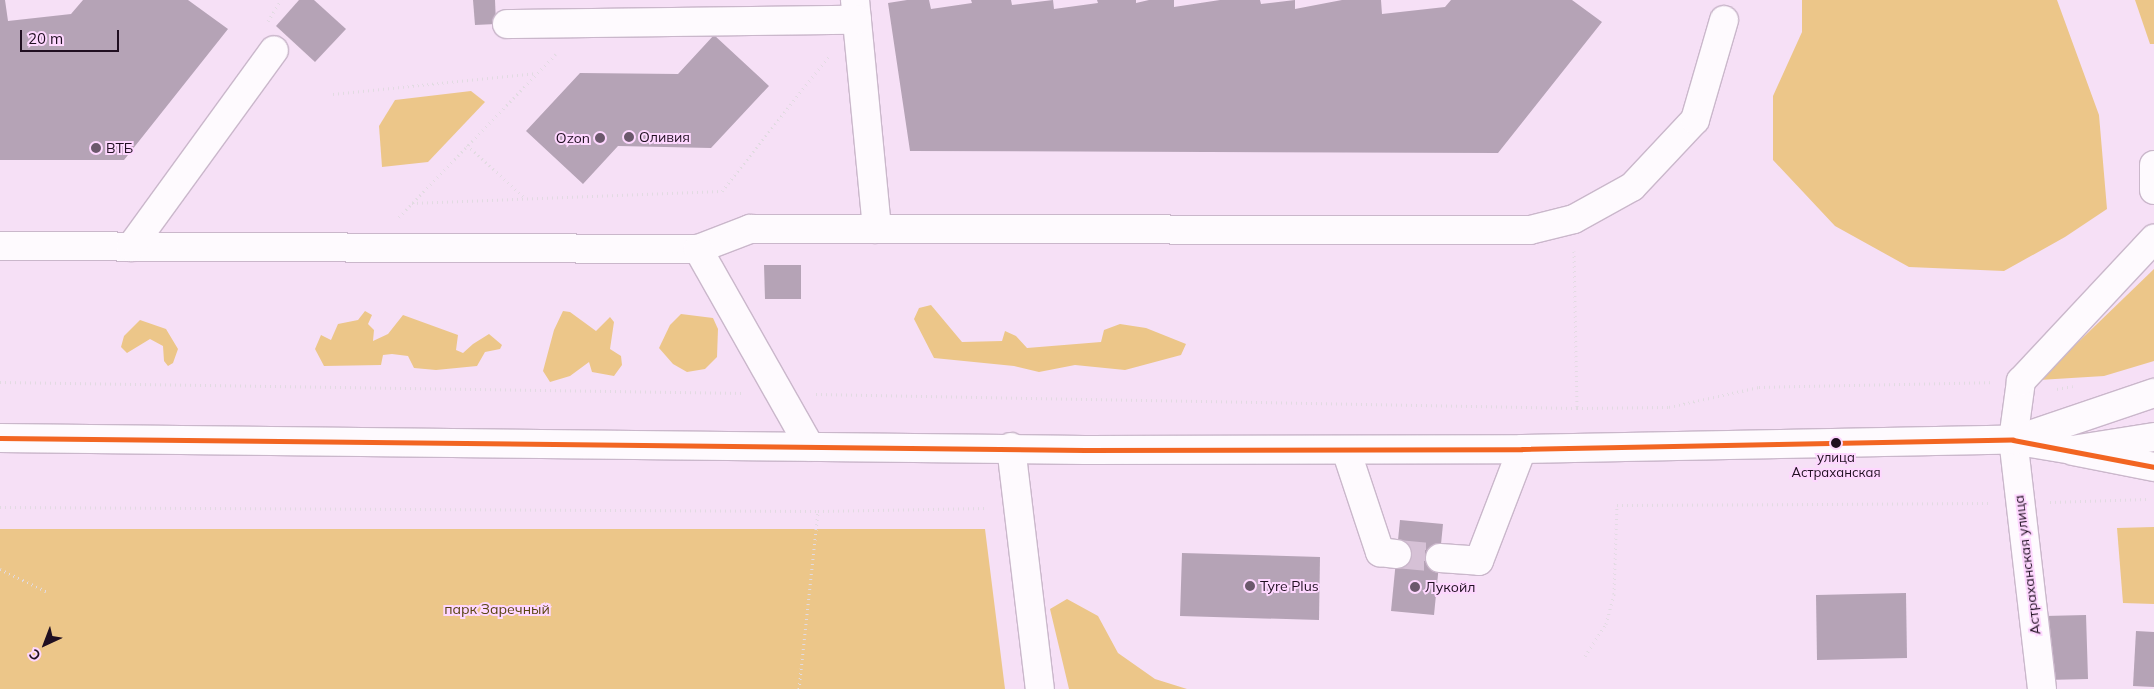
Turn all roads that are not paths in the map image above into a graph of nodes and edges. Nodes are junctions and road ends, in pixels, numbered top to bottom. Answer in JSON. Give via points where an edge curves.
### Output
{"nodes":[{"id":1,"x":856,"y":10,"type":"edge"},
{"id":2,"x":1724,"y":20,"type":"dead end"},
{"id":3,"x":507,"y":24,"type":"dead end"},
{"id":4,"x":274,"y":50,"type":"dead end"},
{"id":5,"x":2154,"y":165,"type":"edge"},
{"id":6,"x":2154,"y":190,"type":"edge"},
{"id":7,"x":877,"y":229,"type":"junction"},
{"id":8,"x":2154,"y":239,"type":"edge"},
{"id":9,"x":0,"y":246,"type":"edge"},
{"id":10,"x":131,"y":247,"type":"junction"},
{"id":11,"x":698,"y":249,"type":"junction"},
{"id":12,"x":2154,"y":393,"type":"edge"},
{"id":13,"x":2154,"y":437,"type":"edge"},
{"id":14,"x":0,"y":438,"type":"edge"},
{"id":15,"x":2013,"y":440,"type":"junction"},
{"id":16,"x":810,"y":447,"type":"junction"},
{"id":17,"x":1010,"y":447,"type":"junction"},
{"id":18,"x":1346,"y":450,"type":"junction"},
{"id":19,"x":1522,"y":450,"type":"junction"},
{"id":20,"x":2072,"y":450,"type":"junction"},
{"id":21,"x":2154,"y":467,"type":"edge"},
{"id":22,"x":1397,"y":554,"type":"tunnel mouth"},
{"id":23,"x":1440,"y":558,"type":"tunnel mouth"},
{"id":24,"x":1040,"y":689,"type":"edge"},
{"id":25,"x":2042,"y":689,"type":"edge"}],
"edges":[{"from":1,"to":3,"type":"main road"},
{"from":1,"to":7,"type":"main road"},
{"from":2,"to":7,"type":"main road","via":[[1695,120],[1632,187],[1574,219],[1530,230]]},
{"from":4,"to":10,"type":"main road"},
{"from":5,"to":6,"type":"main road"},
{"from":7,"to":11,"type":"main road","via":[[750,229]]},
{"from":8,"to":15,"type":"main road","name":"Астраханская улица","via":[[2021,381]]},
{"from":9,"to":10,"type":"main road"},
{"from":10,"to":11,"type":"main road"},
{"from":11,"to":16,"type":"main road"},
{"from":12,"to":15,"type":"main road"},
{"from":13,"to":20,"type":"main road"},
{"from":14,"to":16,"type":"main road"},
{"from":15,"to":19,"type":"main road"},
{"from":15,"to":20,"type":"main road"},
{"from":15,"to":25,"type":"main road","name":"Астраханская улица"},
{"from":16,"to":17,"type":"main road"},
{"from":17,"to":18,"type":"main road"},
{"from":17,"to":24,"type":"main road"},
{"from":18,"to":19,"type":"main road"},
{"from":18,"to":22,"type":"main road","via":[[1380,552]]},
{"from":19,"to":23,"type":"main road","via":[[1480,561]]},
{"from":20,"to":21,"type":"main road"}]}
